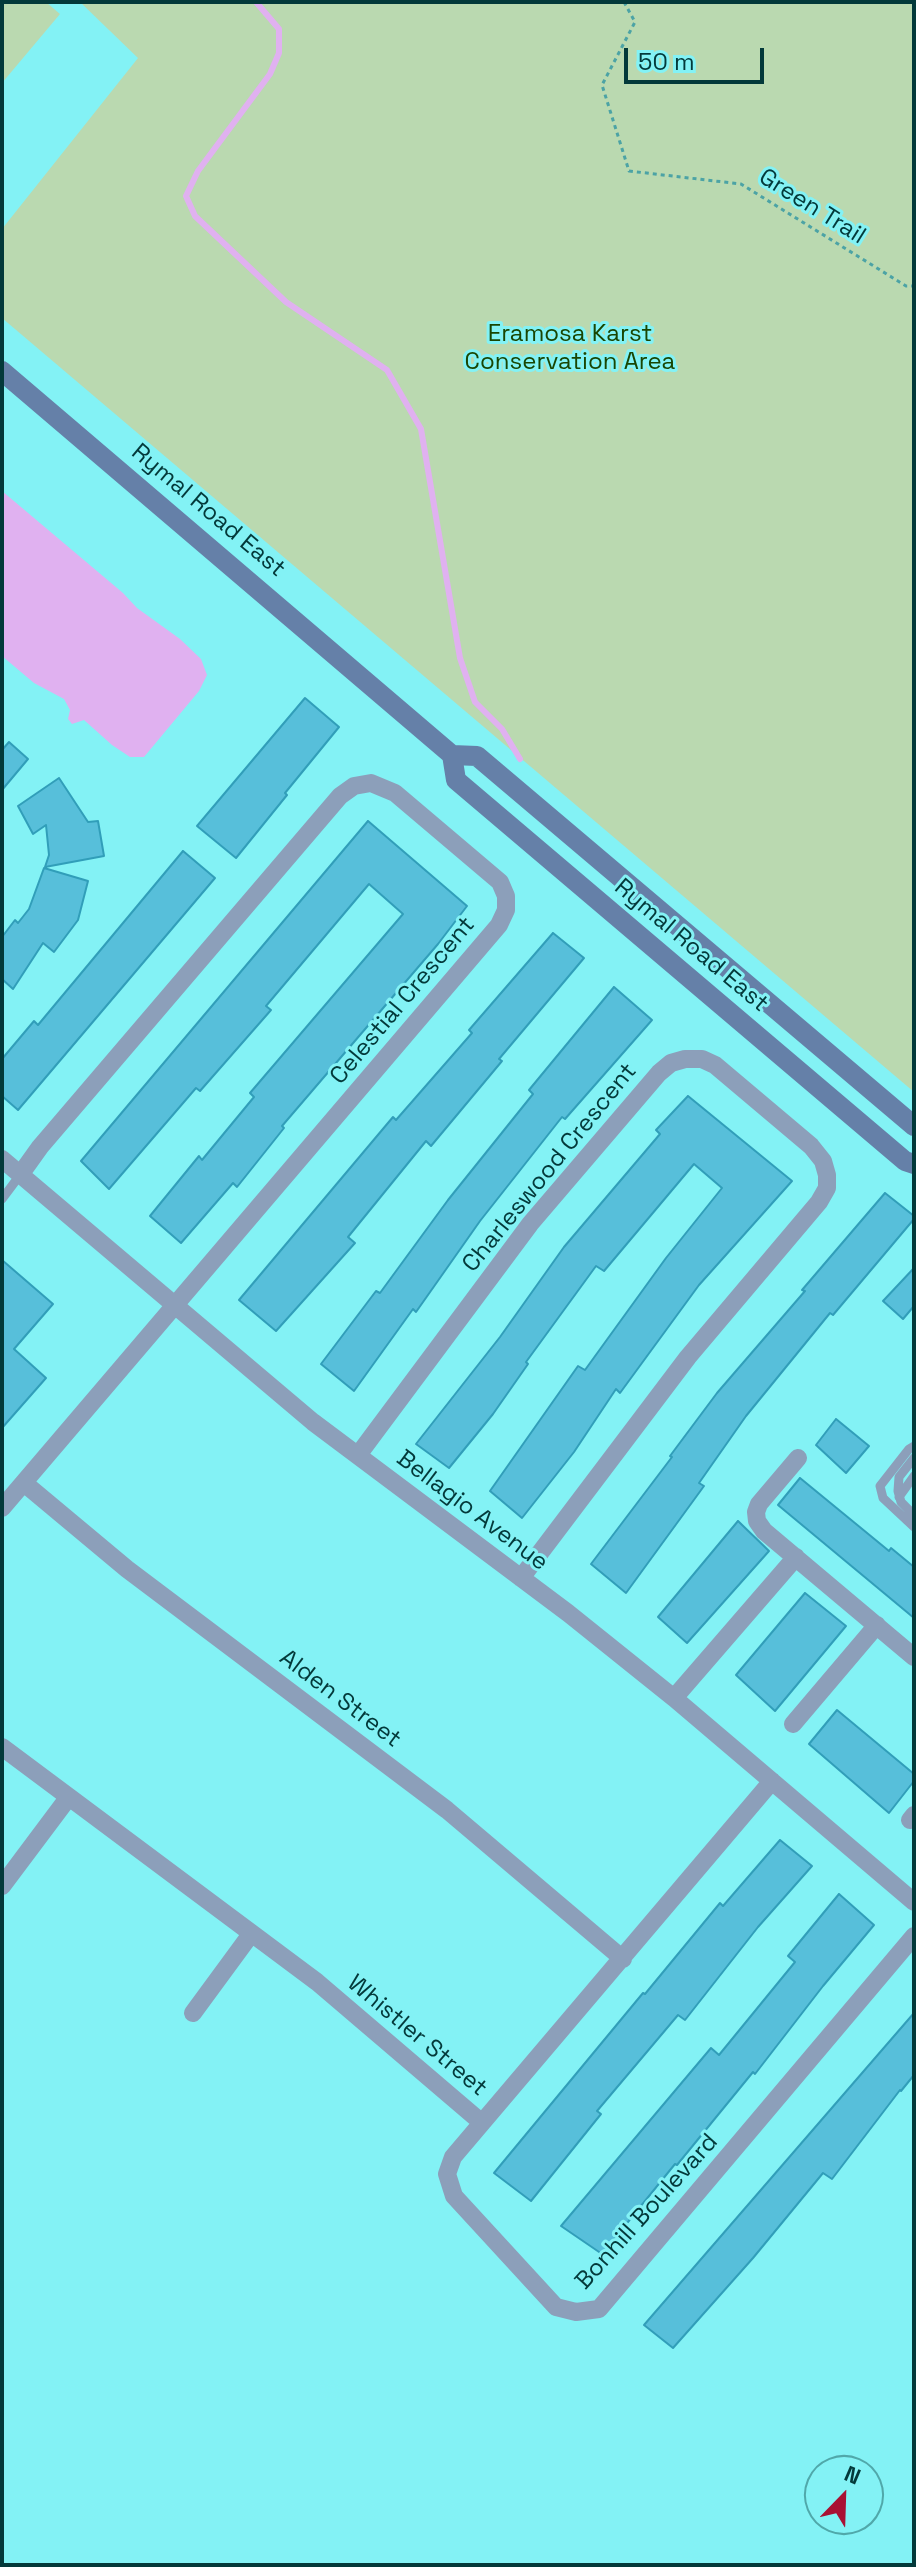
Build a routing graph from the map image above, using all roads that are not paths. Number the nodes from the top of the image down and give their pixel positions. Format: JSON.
{"nodes":[{"id":1,"x":2,"y":371,"type":"edge"},
{"id":2,"x":452,"y":755,"type":"junction"},
{"id":3,"x":914,"y":1126,"type":"edge"},
{"id":4,"x":2,"y":1159,"type":"edge"},
{"id":5,"x":914,"y":1164,"type":"edge"},
{"id":6,"x":20,"y":1175,"type":"junction"},
{"id":7,"x":2,"y":1199,"type":"edge"},
{"id":8,"x":176,"y":1306,"type":"junction"},
{"id":9,"x":914,"y":1446,"type":"edge"},
{"id":10,"x":358,"y":1455,"type":"junction"},
{"id":11,"x":798,"y":1458,"type":"dead end"},
{"id":12,"x":914,"y":1458,"type":"edge"},
{"id":13,"x":914,"y":1476,"type":"edge"},
{"id":14,"x":24,"y":1483,"type":"junction"},
{"id":15,"x":899,"y":1497,"type":"junction"},
{"id":16,"x":2,"y":1508,"type":"edge"},
{"id":17,"x":914,"y":1515,"type":"edge"},
{"id":18,"x":914,"y":1527,"type":"edge"},
{"id":19,"x":796,"y":1557,"type":"junction"},
{"id":20,"x":521,"y":1578,"type":"junction"},
{"id":21,"x":877,"y":1625,"type":"junction"},
{"id":22,"x":914,"y":1657,"type":"edge"},
{"id":23,"x":674,"y":1698,"type":"junction"},
{"id":24,"x":793,"y":1724,"type":"dead end"},
{"id":25,"x":2,"y":1747,"type":"edge"},
{"id":26,"x":772,"y":1781,"type":"junction"},
{"id":27,"x":68,"y":1798,"type":"junction"},
{"id":28,"x":2,"y":1886,"type":"edge"},
{"id":29,"x":914,"y":1902,"type":"edge"},
{"id":30,"x":251,"y":1934,"type":"junction"},
{"id":31,"x":914,"y":1936,"type":"edge"},
{"id":32,"x":623,"y":1959,"type":"junction"},
{"id":33,"x":193,"y":2013,"type":"dead end"},
{"id":34,"x":481,"y":2122,"type":"junction"}],
"edges":[{"from":1,"to":2,"type":"main road","name":"Rymal Road East"},
{"from":2,"to":3,"type":"main road","name":"Rymal Road East"},
{"from":2,"to":5,"type":"main road","name":"Rymal Road East"},
{"from":4,"to":6,"type":"street","name":"Bellagio Avenue"},
{"from":6,"to":7,"type":"lane"},
{"from":6,"to":8,"type":"street","name":"Bellagio Avenue"},
{"from":6,"to":8,"type":"street","name":"Celestial Crescent"},
{"from":8,"to":10,"type":"street","name":"Bellagio Avenue"},
{"from":8,"to":14,"type":"street"},
{"from":9,"to":18,"type":"lane"},
{"from":10,"to":20,"type":"street","name":"Bellagio Avenue"},
{"from":10,"to":20,"type":"street","name":"Charleswood Crescent"},
{"from":11,"to":19,"type":"street"},
{"from":12,"to":15,"type":"lane"},
{"from":13,"to":15,"type":"lane"},
{"from":14,"to":16,"type":"street"},
{"from":14,"to":32,"type":"street","name":"Alden Street"},
{"from":15,"to":17,"type":"lane"},
{"from":19,"to":21,"type":"street"},
{"from":19,"to":23,"type":"street"},
{"from":20,"to":23,"type":"street","name":"Bellagio Avenue"},
{"from":21,"to":22,"type":"street"},
{"from":21,"to":24,"type":"street"},
{"from":23,"to":26,"type":"street","name":"Bellagio Avenue"},
{"from":25,"to":27,"type":"street","name":"Whistler Street"},
{"from":26,"to":29,"type":"street","name":"Bellagio Avenue"},
{"from":26,"to":32,"type":"street","name":"Whistler Street"},
{"from":27,"to":28,"type":"street"},
{"from":27,"to":30,"type":"street","name":"Whistler Street"},
{"from":30,"to":33,"type":"street"},
{"from":30,"to":34,"type":"street","name":"Whistler Street"},
{"from":31,"to":34,"type":"street","name":"Bonhill Boulevard"},
{"from":32,"to":34,"type":"street","name":"Whistler Street"}]}
